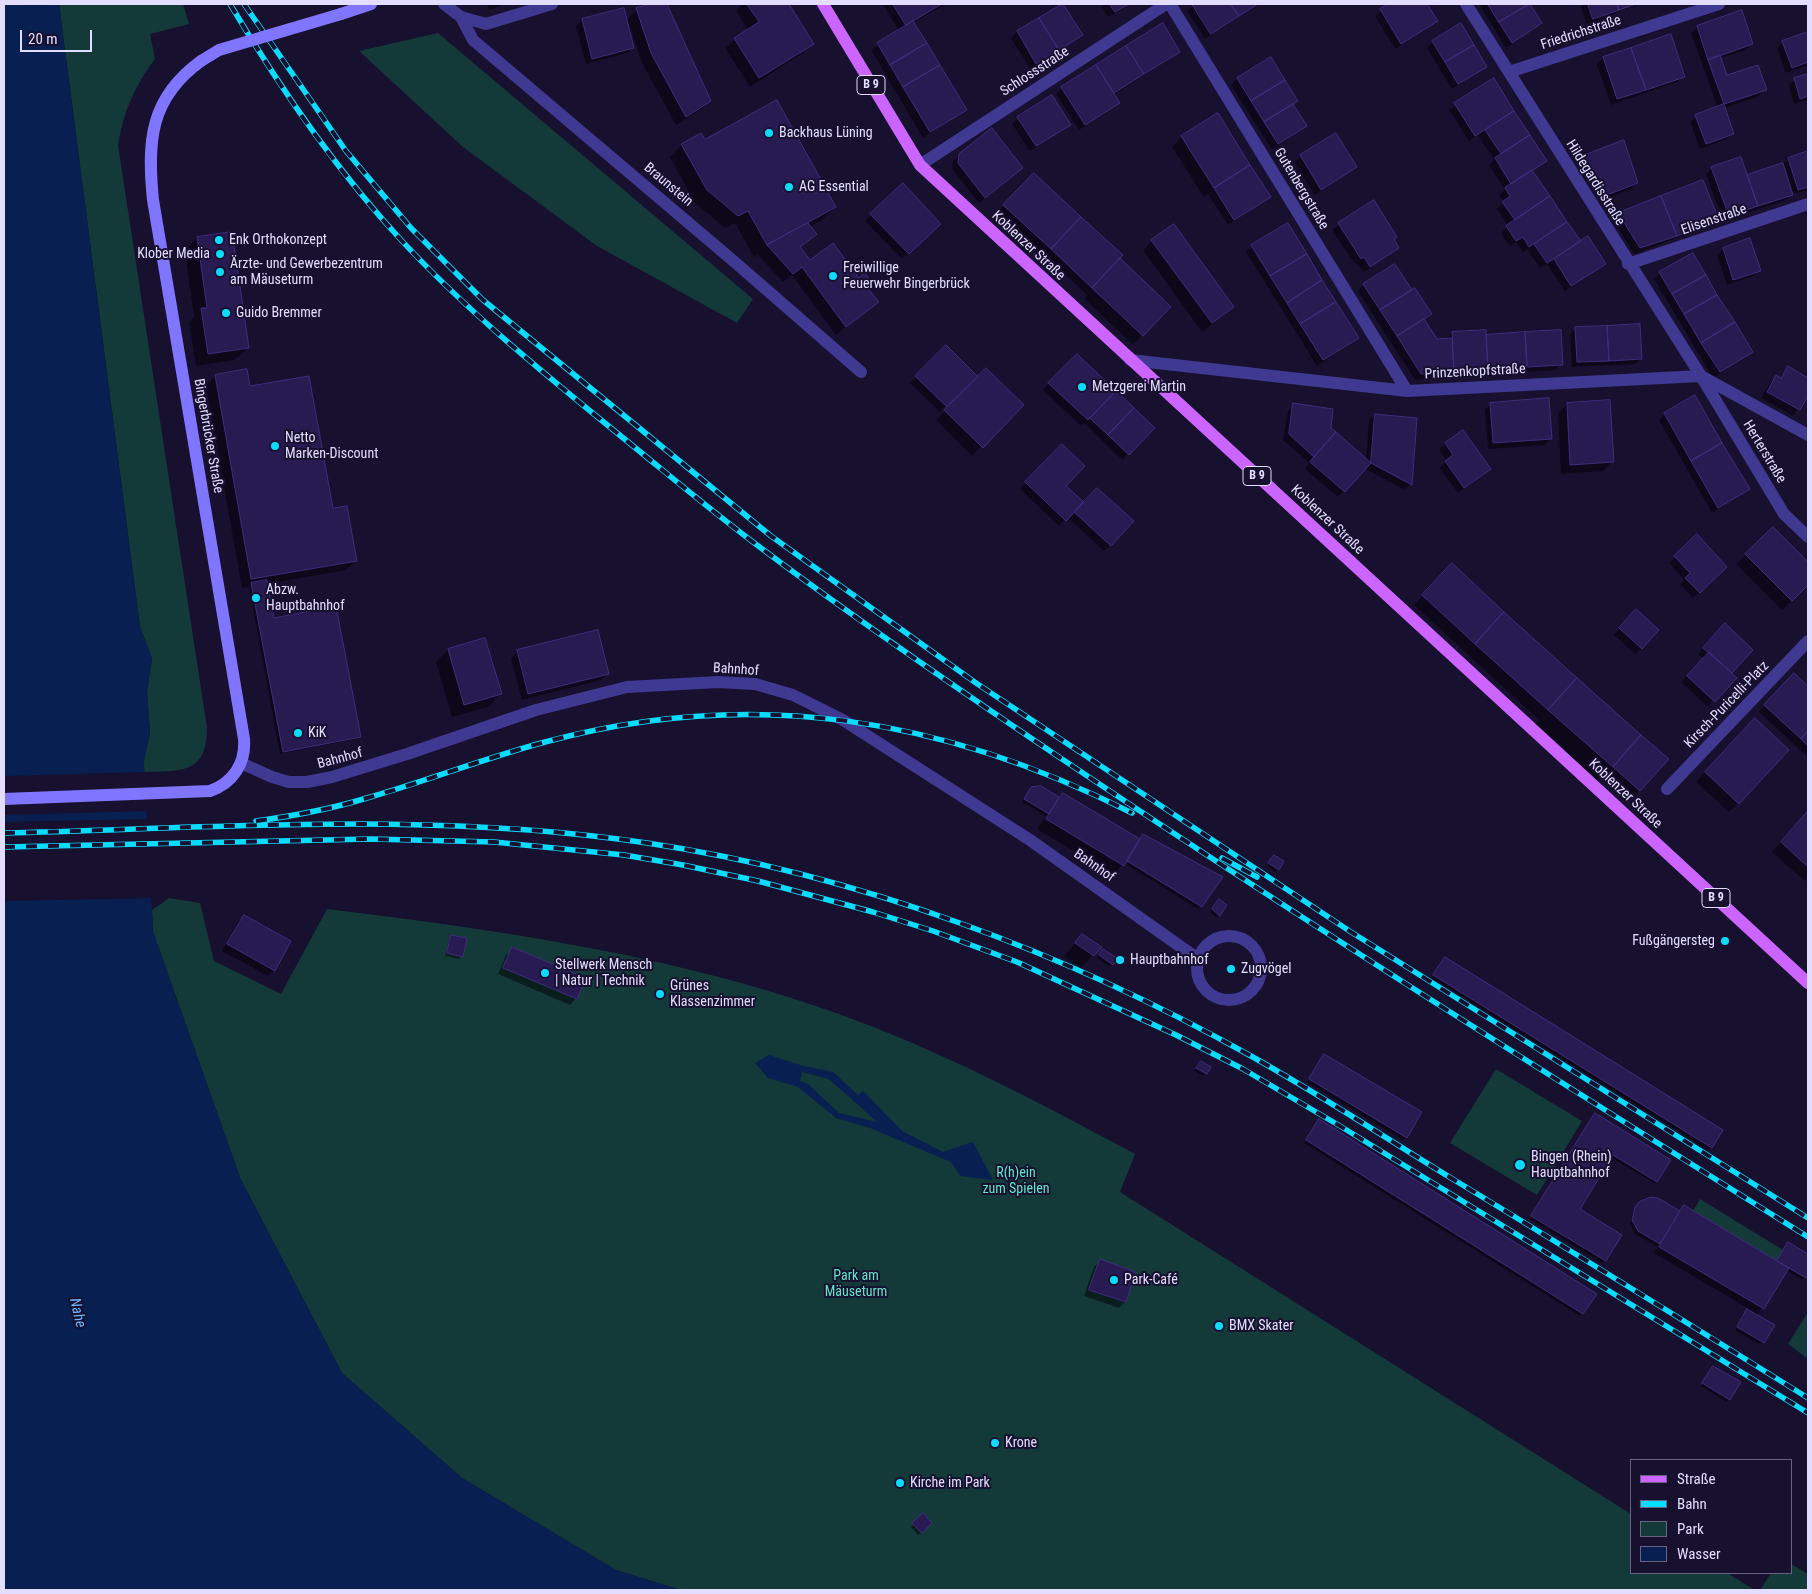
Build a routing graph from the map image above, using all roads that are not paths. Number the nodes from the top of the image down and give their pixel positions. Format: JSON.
{"nodes":[{"id":1,"x":371,"y":4,"type":"edge"},
{"id":2,"x":444,"y":4,"type":"edge"},
{"id":3,"x":552,"y":4,"type":"edge"},
{"id":4,"x":823,"y":4,"type":"edge"},
{"id":5,"x":1166,"y":4,"type":"edge"},
{"id":6,"x":1170,"y":4,"type":"edge"},
{"id":7,"x":1466,"y":4,"type":"edge"},
{"id":8,"x":1719,"y":4,"type":"edge"},
{"id":9,"x":461,"y":17,"type":"junction"},
{"id":10,"x":1509,"y":72,"type":"junction"},
{"id":11,"x":920,"y":164,"type":"junction"},
{"id":12,"x":1808,"y":204,"type":"edge"},
{"id":13,"x":1628,"y":264,"type":"junction"},
{"id":14,"x":1130,"y":360,"type":"junction"},
{"id":15,"x":861,"y":372,"type":"dead end"},
{"id":16,"x":1701,"y":376,"type":"junction"},
{"id":17,"x":1407,"y":391,"type":"junction"},
{"id":18,"x":1808,"y":435,"type":"edge"},
{"id":19,"x":1808,"y":538,"type":"edge"},
{"id":20,"x":1808,"y":640,"type":"edge"},
{"id":21,"x":241,"y":763,"type":"junction"},
{"id":22,"x":1667,"y":789,"type":"dead end"},
{"id":23,"x":4,"y":799,"type":"edge"},
{"id":24,"x":1198,"y":959,"type":"junction"},
{"id":25,"x":1808,"y":983,"type":"edge"}],
"edges":[{"from":1,"to":21,"type":"main road","name":"Bingerbrücker Straße","bridge":true},
{"from":2,"to":9,"type":"street"},
{"from":3,"to":9,"type":"street"},
{"from":4,"to":11,"type":"main road","name":"Koblenzer Straße","number":"B 9"},
{"from":5,"to":11,"type":"street","name":"Schlossstraße"},
{"from":6,"to":17,"type":"street","name":"Gutenbergstraße"},
{"from":7,"to":10,"type":"street","name":"Hildegardisstraße"},
{"from":8,"to":10,"type":"street","name":"Friedrichstraße"},
{"from":9,"to":15,"type":"street","name":"Braunstein"},
{"from":10,"to":13,"type":"street","name":"Hildegardisstraße"},
{"from":11,"to":14,"type":"main road","name":"Koblenzer Straße","number":"B 9"},
{"from":12,"to":13,"type":"street","name":"Elisenstraße"},
{"from":13,"to":16,"type":"street","name":"Hildegardisstraße"},
{"from":14,"to":17,"type":"street","name":"Prinzenkopfstraße"},
{"from":14,"to":25,"type":"main road","name":"Koblenzer Straße","number":"B 9"},
{"from":16,"to":17,"type":"street","name":"Prinzenkopfstraße"},
{"from":16,"to":18,"type":"street"},
{"from":16,"to":19,"type":"street","name":"Herterstraße"},
{"from":20,"to":22,"type":"street","name":"Kirsch-Puricelli-Platz"},
{"from":21,"to":23,"type":"main road"},
{"from":21,"to":24,"type":"street","name":"Bahnhof"},
{"from":24,"to":24,"type":"street"}]}
